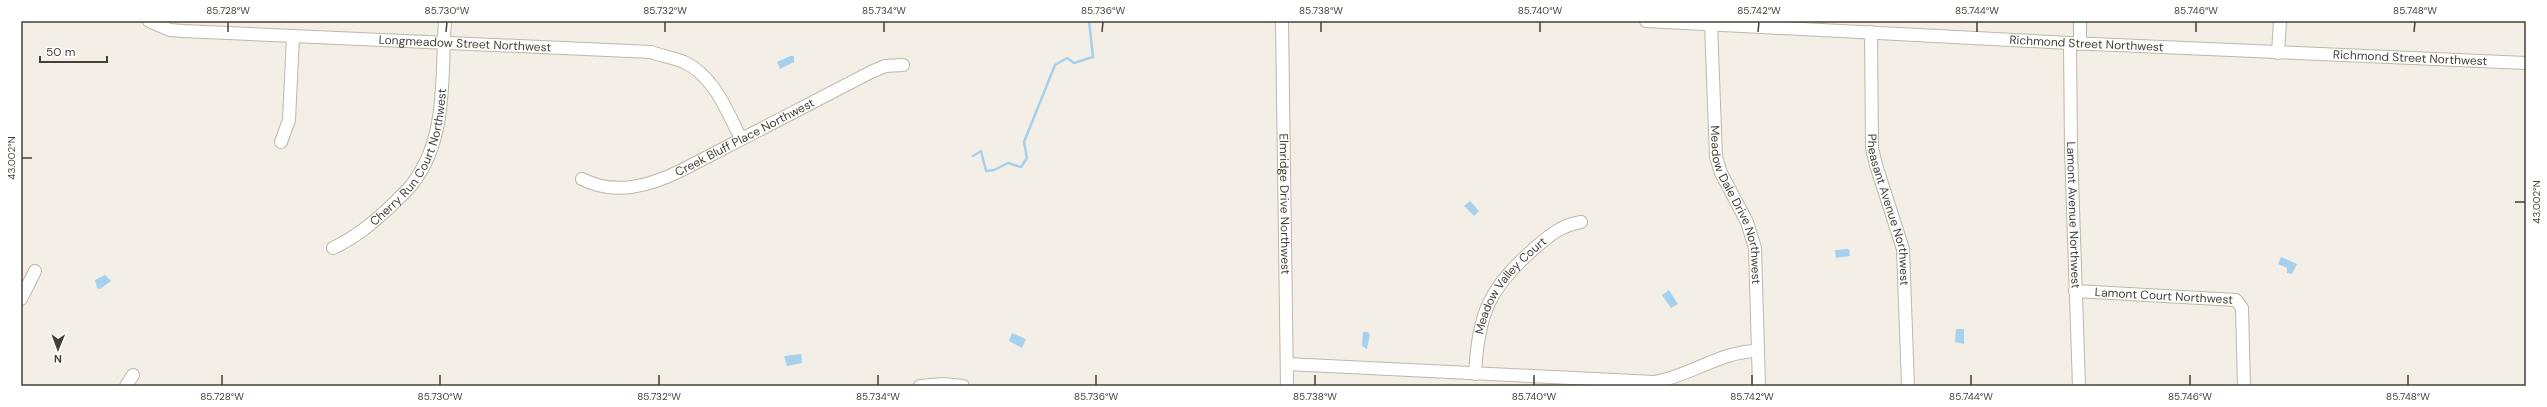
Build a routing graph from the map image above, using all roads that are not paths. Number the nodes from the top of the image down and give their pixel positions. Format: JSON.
{"nodes":[{"id":1,"x":149,"y":21,"type":"edge"},
{"id":2,"x":445,"y":21,"type":"edge"},
{"id":3,"x":1282,"y":21,"type":"edge"},
{"id":4,"x":1646,"y":21,"type":"edge"},
{"id":5,"x":2080,"y":21,"type":"edge"},
{"id":6,"x":2280,"y":21,"type":"edge"},
{"id":7,"x":1711,"y":24,"type":"junction"},
{"id":8,"x":215,"y":26,"type":"edge"},
{"id":9,"x":1909,"y":27,"type":"edge"},
{"id":10,"x":1871,"y":32,"type":"junction"},
{"id":11,"x":293,"y":37,"type":"junction"},
{"id":12,"x":444,"y":42,"type":"junction"},
{"id":13,"x":2075,"y":44,"type":"junction"},
{"id":14,"x":2278,"y":53,"type":"junction"},
{"id":15,"x":2526,"y":63,"type":"edge"},
{"id":16,"x":904,"y":65,"type":"dead end"},
{"id":17,"x":741,"y":139,"type":"junction"},
{"id":18,"x":281,"y":142,"type":"dead end"},
{"id":19,"x":582,"y":179,"type":"dead end"},
{"id":20,"x":1581,"y":222,"type":"dead end"},
{"id":21,"x":333,"y":248,"type":"dead end"},
{"id":22,"x":35,"y":271,"type":"dead end"},
{"id":23,"x":2075,"y":290,"type":"junction"},
{"id":24,"x":21,"y":299,"type":"edge"},
{"id":25,"x":1758,"y":351,"type":"junction"},
{"id":26,"x":1287,"y":364,"type":"junction"},
{"id":27,"x":1475,"y":374,"type":"junction"},
{"id":28,"x":133,"y":375,"type":"dead end"},
{"id":29,"x":126,"y":386,"type":"edge"},
{"id":30,"x":920,"y":386,"type":"edge"},
{"id":31,"x":963,"y":386,"type":"edge"},
{"id":32,"x":1287,"y":386,"type":"edge"},
{"id":33,"x":1759,"y":386,"type":"edge"},
{"id":34,"x":1908,"y":386,"type":"edge"},
{"id":35,"x":2079,"y":386,"type":"edge"},
{"id":36,"x":2244,"y":386,"type":"edge"}],
"edges":[{"from":1,"to":8,"type":"street","name":"Longmeadow Street Northwest"},
{"from":2,"to":12,"type":"street","name":"Cherry Run Court Northwest"},
{"from":3,"to":26,"type":"street","name":"Elmridge Drive Northwest"},
{"from":4,"to":7,"type":"street","name":"Richmond Street Northwest"},
{"from":5,"to":13,"type":"street","name":"Lamont Avenue Northwest"},
{"from":6,"to":14,"type":"street"},
{"from":7,"to":10,"type":"street","name":"Richmond Street Northwest"},
{"from":7,"to":25,"type":"street","name":"Meadow Dale Drive Northwest"},
{"from":8,"to":11,"type":"street","name":"Longmeadow Street Northwest"},
{"from":9,"to":10,"type":"street","name":"Richmond Street Northwest"},
{"from":9,"to":13,"type":"street","name":"Richmond Street Northwest"},
{"from":10,"to":34,"type":"street","name":"Pheasant Avenue Northwest"},
{"from":11,"to":12,"type":"street","name":"Longmeadow Street Northwest"},
{"from":11,"to":18,"type":"street"},
{"from":12,"to":17,"type":"street","name":"Longmeadow Street Northwest"},
{"from":12,"to":21,"type":"street","name":"Cherry Run Court Northwest"},
{"from":13,"to":14,"type":"street","name":"Richmond Street Northwest"},
{"from":13,"to":23,"type":"street","name":"Lamont Avenue Northwest"},
{"from":14,"to":15,"type":"street","name":"Richmond Street Northwest"},
{"from":16,"to":17,"type":"street","name":"Creek Bluff Place Northwest"},
{"from":17,"to":19,"type":"street","name":"Creek Bluff Place Northwest"},
{"from":20,"to":27,"type":"street","name":"Meadow Valley Court"},
{"from":22,"to":24,"type":"street"},
{"from":23,"to":35,"type":"street","name":"Lamont Avenue Northwest"},
{"from":23,"to":36,"type":"street","name":"Lamont Court Northwest"},
{"from":25,"to":27,"type":"street"},
{"from":25,"to":33,"type":"street","name":"Meadow Dale Drive Northwest"},
{"from":26,"to":27,"type":"street"},
{"from":26,"to":32,"type":"street","name":"Elmridge Drive Northwest"},
{"from":28,"to":29,"type":"street"},
{"from":30,"to":31,"type":"street"}]}
